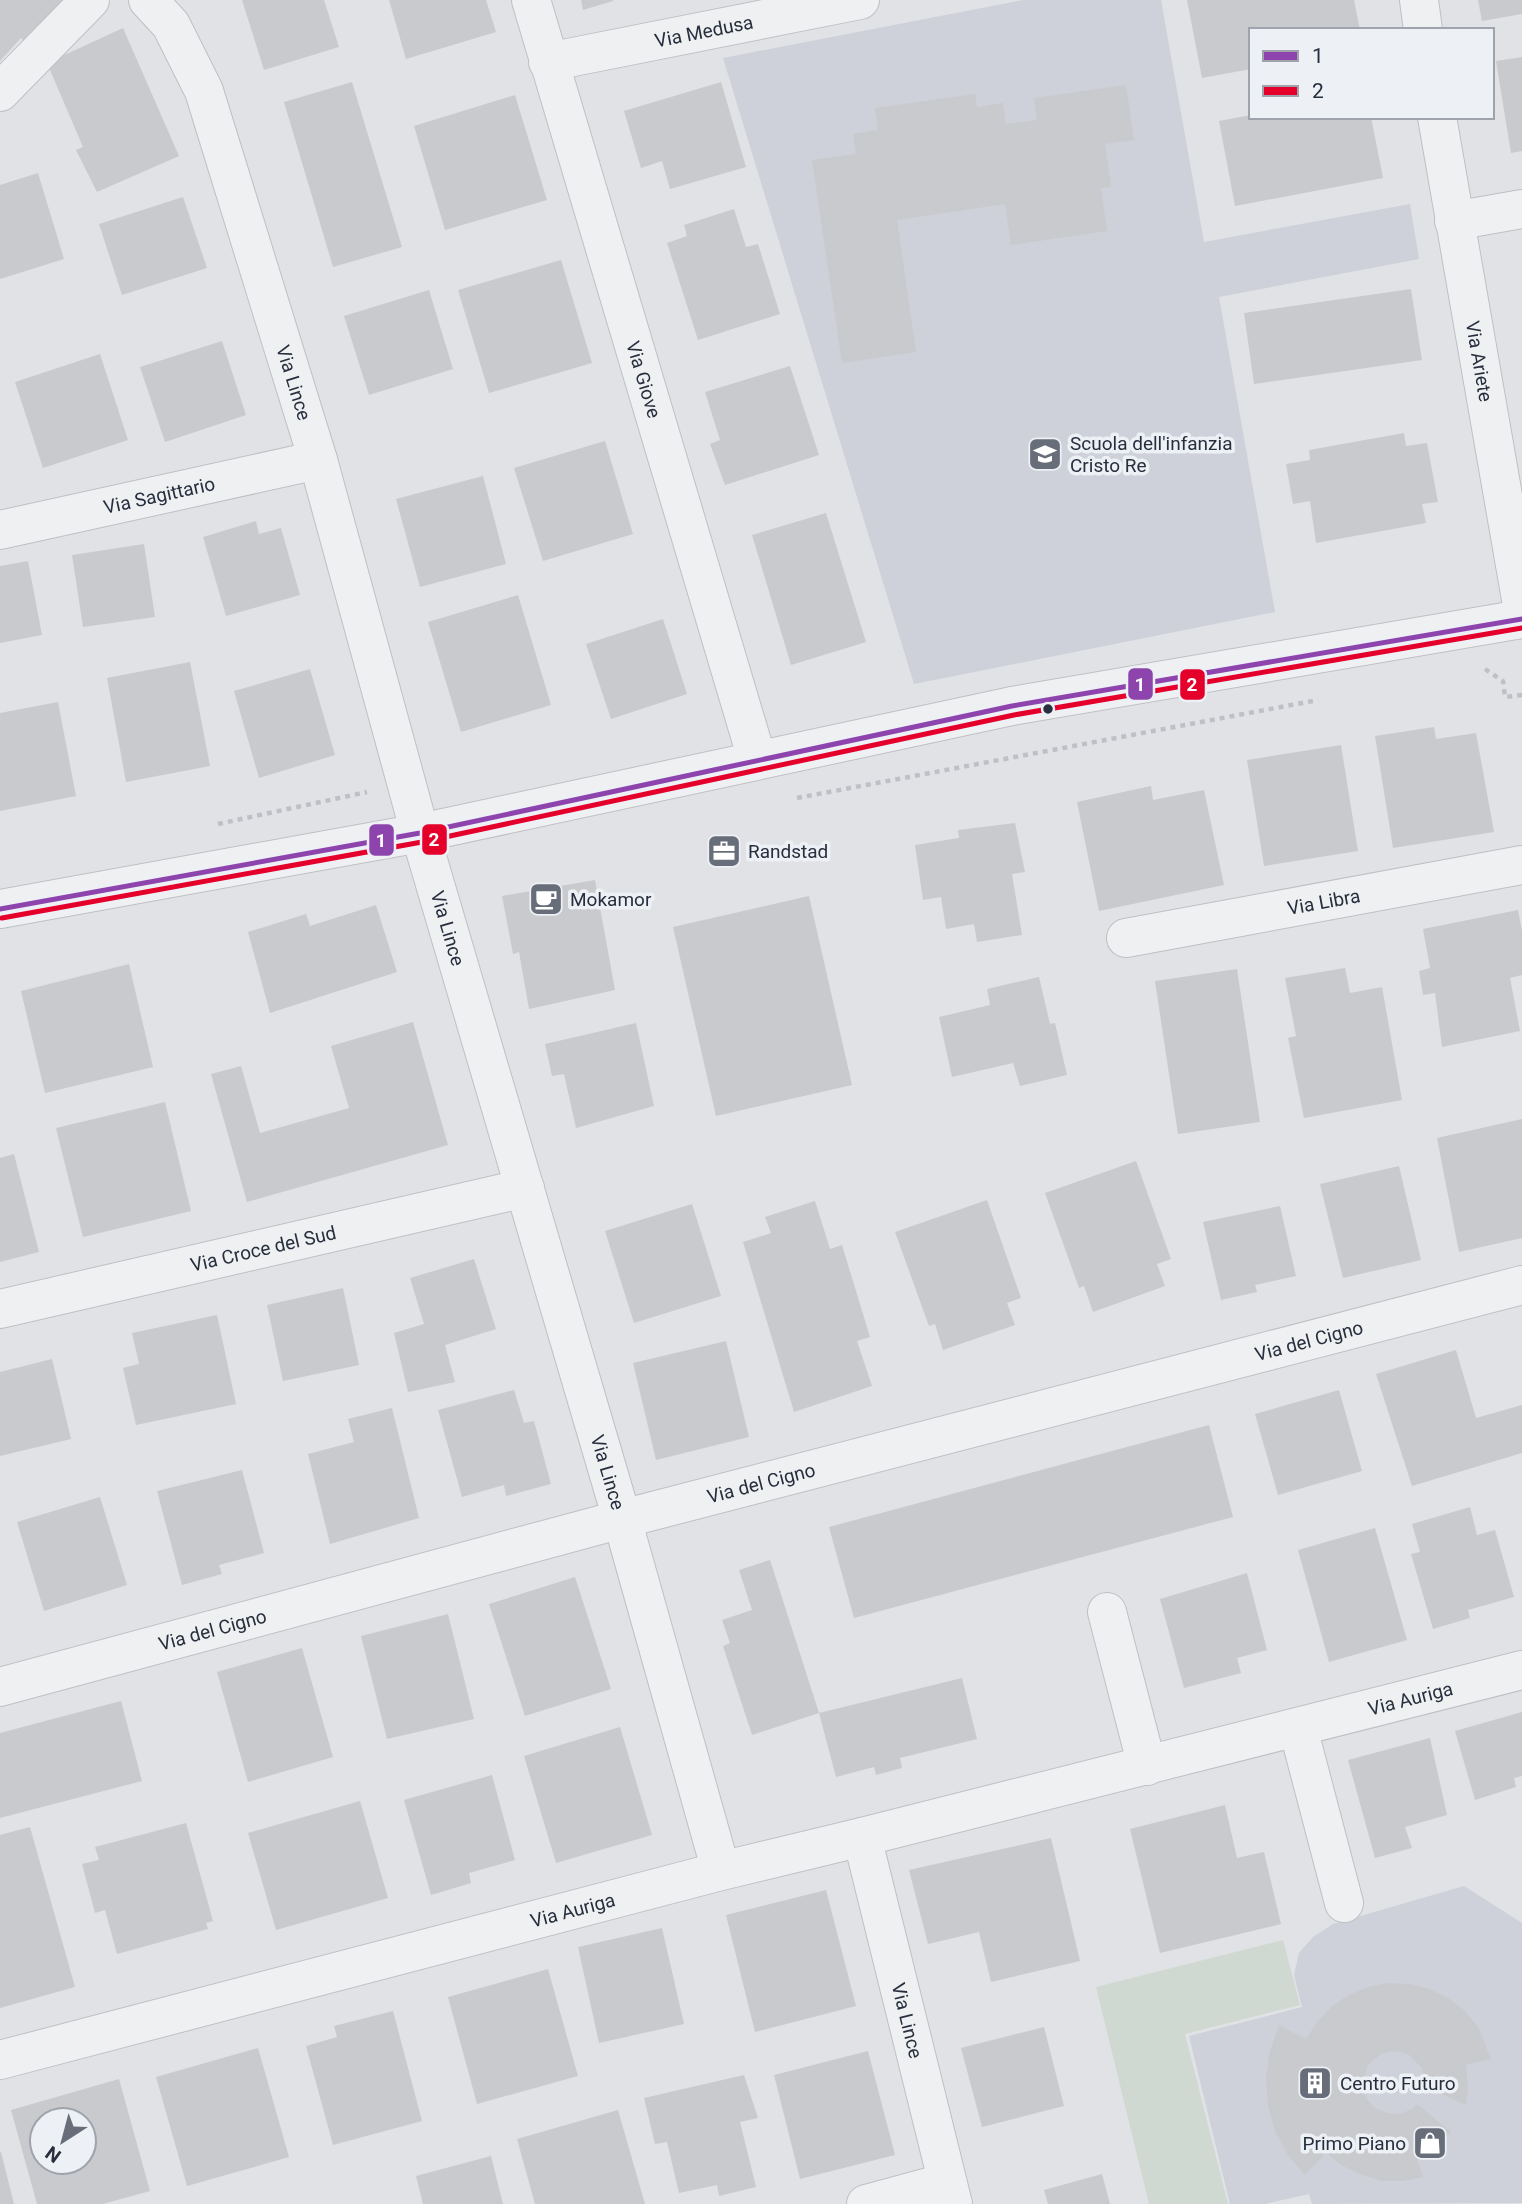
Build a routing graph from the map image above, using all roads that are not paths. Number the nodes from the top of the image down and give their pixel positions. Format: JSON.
{"nodes":[{"id":1,"x":90,"y":0,"type":"edge"},
{"id":2,"x":148,"y":0,"type":"edge"},
{"id":3,"x":531,"y":0,"type":"edge"},
{"id":4,"x":860,"y":0,"type":"edge"},
{"id":5,"x":1419,"y":0,"type":"edge"},
{"id":6,"x":1423,"y":28,"type":"edge"},
{"id":7,"x":548,"y":62,"type":"junction"},
{"id":8,"x":0,"y":92,"type":"edge"},
{"id":9,"x":1437,"y":119,"type":"edge"},
{"id":10,"x":1522,"y":209,"type":"edge"},
{"id":11,"x":1454,"y":221,"type":"junction"},
{"id":12,"x":318,"y":460,"type":"junction"},
{"id":13,"x":0,"y":530,"type":"edge"},
{"id":14,"x":1522,"y":605,"type":"edge"},
{"id":15,"x":1522,"y":619,"type":"edge"},
{"id":16,"x":757,"y":759,"type":"junction"},
{"id":17,"x":420,"y":832,"type":"junction"},
{"id":18,"x":1522,"y":865,"type":"edge"},
{"id":19,"x":0,"y":909,"type":"edge"},
{"id":20,"x":1126,"y":938,"type":"dead end"},
{"id":21,"x":525,"y":1188,"type":"junction"},
{"id":22,"x":1522,"y":1285,"type":"edge"},
{"id":23,"x":0,"y":1308,"type":"edge"},
{"id":24,"x":622,"y":1519,"type":"junction"},
{"id":25,"x":1107,"y":1612,"type":"dead end"},
{"id":26,"x":1522,"y":1670,"type":"edge"},
{"id":27,"x":0,"y":1687,"type":"edge"},
{"id":28,"x":1298,"y":1728,"type":"junction"},
{"id":29,"x":1147,"y":1766,"type":"junction"},
{"id":30,"x":862,"y":1838,"type":"junction"},
{"id":31,"x":721,"y":1871,"type":"junction"},
{"id":32,"x":1344,"y":1903,"type":"dead end"},
{"id":33,"x":0,"y":2060,"type":"edge"},
{"id":34,"x":950,"y":2193,"type":"edge"},
{"id":35,"x":866,"y":2204,"type":"edge"}],
"edges":[{"from":1,"to":8,"type":"street"},
{"from":2,"to":12,"type":"street","name":"Via Lince"},
{"from":3,"to":7,"type":"street","name":"Via Giove"},
{"from":4,"to":7,"type":"street","name":"Via Medusa"},
{"from":5,"to":6,"type":"street"},
{"from":7,"to":16,"type":"street","name":"Via Giove"},
{"from":9,"to":11,"type":"street","name":"Via Ariete"},
{"from":10,"to":11,"type":"street"},
{"from":11,"to":14,"type":"street","name":"Via Ariete"},
{"from":12,"to":13,"type":"street","name":"Via Sagittario"},
{"from":12,"to":17,"type":"street","name":"Via Lince"},
{"from":15,"to":16,"type":"street"},
{"from":16,"to":17,"type":"street"},
{"from":17,"to":19,"type":"street"},
{"from":17,"to":21,"type":"street","name":"Via Lince"},
{"from":18,"to":20,"type":"street","name":"Via Libra"},
{"from":21,"to":23,"type":"street","name":"Via Croce del Sud"},
{"from":21,"to":24,"type":"street","name":"Via Lince"},
{"from":22,"to":24,"type":"street","name":"Via del Cigno"},
{"from":24,"to":27,"type":"street","name":"Via del Cigno"},
{"from":24,"to":31,"type":"street","name":"Via Lince"},
{"from":25,"to":29,"type":"street"},
{"from":26,"to":28,"type":"street","name":"Via Auriga"},
{"from":28,"to":29,"type":"street","name":"Via Auriga"},
{"from":28,"to":32,"type":"street"},
{"from":29,"to":30,"type":"street","name":"Via Auriga"},
{"from":30,"to":31,"type":"street","name":"Via Auriga"},
{"from":30,"to":34,"type":"street","name":"Via Lince"},
{"from":31,"to":33,"type":"street","name":"Via Auriga"},
{"from":34,"to":35,"type":"street"}]}
